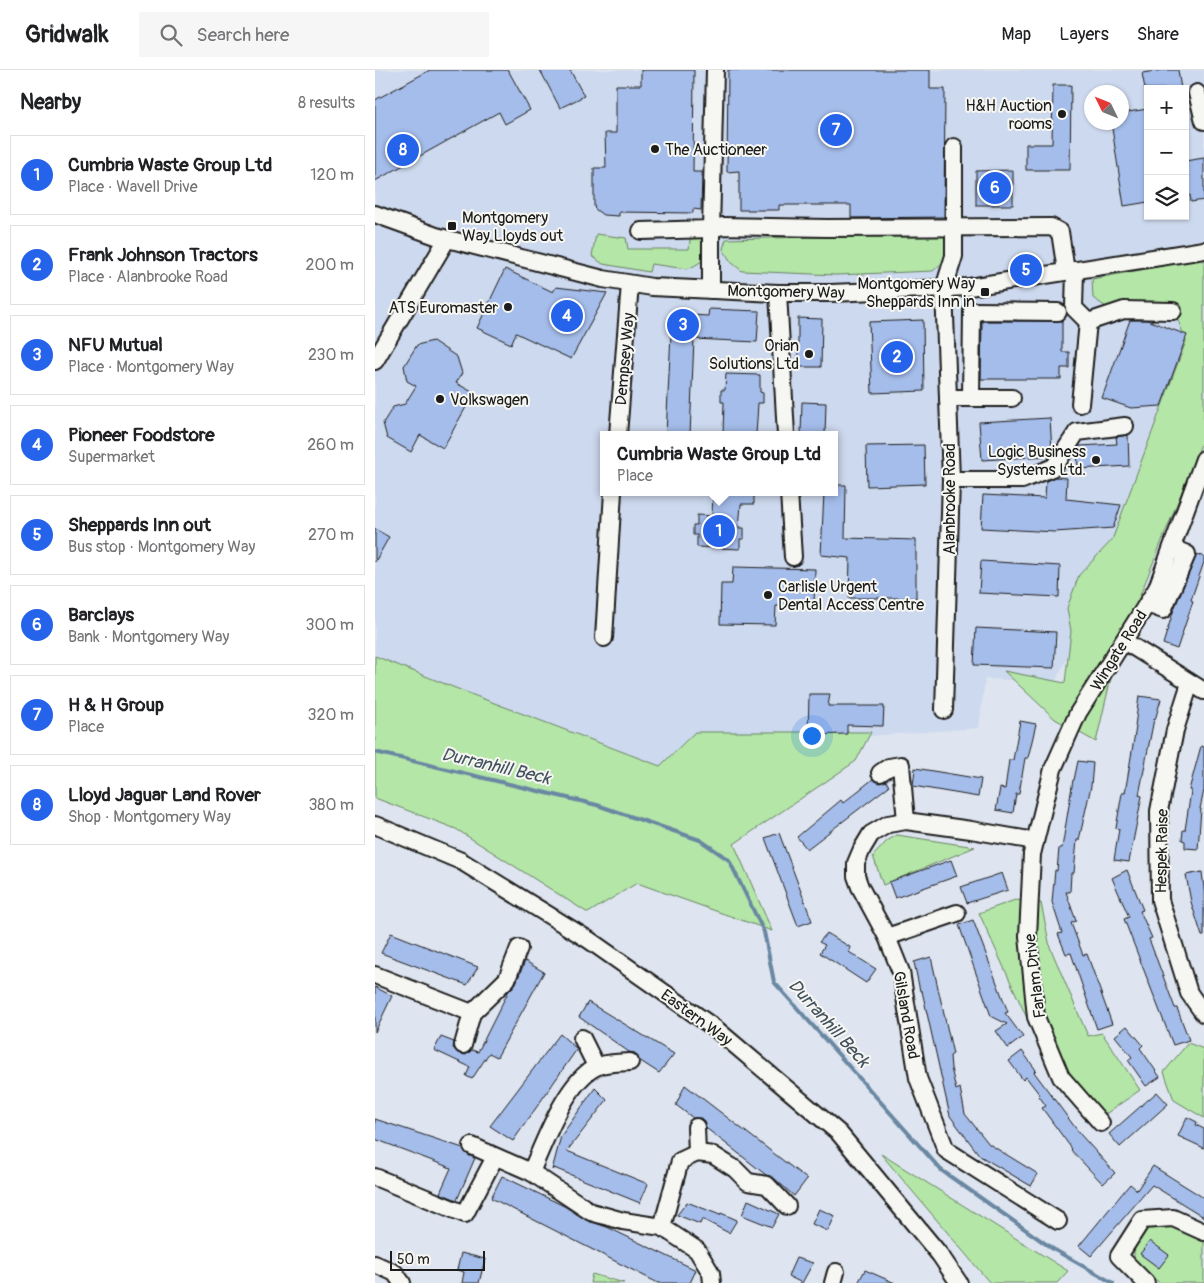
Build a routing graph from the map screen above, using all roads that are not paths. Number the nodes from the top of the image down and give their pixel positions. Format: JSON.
{"nodes":[{"id":1,"x":715,"y":70,"type":"edge"},
{"id":2,"x":1197,"y":93,"type":"dead end"},
{"id":3,"x":1204,"y":121,"type":"edge"},
{"id":4,"x":954,"y":147,"type":"dead end"},
{"id":5,"x":375,"y":214,"type":"edge"},
{"id":6,"x":954,"y":227,"type":"junction"},
{"id":7,"x":711,"y":228,"type":"junction"},
{"id":8,"x":641,"y":231,"type":"dead end"},
{"id":9,"x":447,"y":239,"type":"junction"},
{"id":10,"x":1204,"y":250,"type":"edge"},
{"id":11,"x":1070,"y":271,"type":"junction"},
{"id":12,"x":630,"y":284,"type":"junction"},
{"id":13,"x":943,"y":288,"type":"junction"},
{"id":14,"x":711,"y":290,"type":"junction"},
{"id":15,"x":778,"y":293,"type":"junction"},
{"id":16,"x":1173,"y":311,"type":"dead end"},
{"id":17,"x":1058,"y":312,"type":"dead end"},
{"id":18,"x":1088,"y":322,"type":"junction"},
{"id":19,"x":375,"y":361,"type":"edge"},
{"id":20,"x":948,"y":398,"type":"junction"},
{"id":21,"x":971,"y":398,"type":"junction"},
{"id":22,"x":1012,"y":398,"type":"dead end"},
{"id":23,"x":1080,"y":404,"type":"dead end"},
{"id":24,"x":1125,"y":426,"type":"dead end"},
{"id":25,"x":618,"y":431,"type":"edge"},
{"id":26,"x":786,"y":431,"type":"edge"},
{"id":27,"x":1204,"y":459,"type":"edge"},
{"id":28,"x":951,"y":480,"type":"junction"},
{"id":29,"x":613,"y":496,"type":"edge"},
{"id":30,"x":789,"y":496,"type":"edge"},
{"id":31,"x":793,"y":557,"type":"dead end"},
{"id":32,"x":604,"y":638,"type":"dead end"},
{"id":33,"x":1124,"y":641,"type":"junction"},
{"id":34,"x":1197,"y":687,"type":"edge"},
{"id":35,"x":944,"y":710,"type":"dead end"},
{"id":36,"x":881,"y":773,"type":"dead end"},
{"id":37,"x":906,"y":821,"type":"junction"},
{"id":38,"x":375,"y":825,"type":"edge"},
{"id":39,"x":1035,"y":841,"type":"junction"},
{"id":40,"x":957,"y":912,"type":"dead end"},
{"id":41,"x":887,"y":937,"type":"junction"},
{"id":42,"x":519,"y":948,"type":"dead end"},
{"id":43,"x":375,"y":975,"type":"edge"},
{"id":44,"x":472,"y":1013,"type":"junction"},
{"id":45,"x":1204,"y":1014,"type":"edge"},
{"id":46,"x":582,"y":1038,"type":"dead end"},
{"id":47,"x":463,"y":1045,"type":"dead end"},
{"id":48,"x":631,"y":1062,"type":"dead end"},
{"id":49,"x":596,"y":1066,"type":"junction"},
{"id":50,"x":1101,"y":1123,"type":"dead end"},
{"id":51,"x":696,"y":1127,"type":"dead end"},
{"id":52,"x":472,"y":1146,"type":"dead end"},
{"id":53,"x":697,"y":1153,"type":"junction"},
{"id":54,"x":495,"y":1157,"type":"junction"},
{"id":55,"x":531,"y":1172,"type":"junction"},
{"id":56,"x":375,"y":1177,"type":"edge"},
{"id":57,"x":787,"y":1206,"type":"dead end"},
{"id":58,"x":1058,"y":1221,"type":"dead end"},
{"id":59,"x":662,"y":1227,"type":"junction"},
{"id":60,"x":1204,"y":1232,"type":"edge"},
{"id":61,"x":375,"y":1264,"type":"edge"},
{"id":62,"x":402,"y":1283,"type":"edge"},
{"id":63,"x":712,"y":1283,"type":"edge"},
{"id":64,"x":959,"y":1283,"type":"edge"},
{"id":65,"x":1146,"y":1283,"type":"edge"}],
"edges":[{"from":1,"to":7,"type":"street"},
{"from":2,"to":3,"type":"street"},
{"from":4,"to":6,"type":"street"},
{"from":5,"to":9,"type":"street","name":"Montgomery Way"},
{"from":6,"to":7,"type":"street"},
{"from":6,"to":11,"type":"street"},
{"from":6,"to":13,"type":"street"},
{"from":7,"to":8,"type":"street"},
{"from":7,"to":14,"type":"street"},
{"from":9,"to":12,"type":"street","name":"Montgomery Way"},
{"from":9,"to":19,"type":"street"},
{"from":10,"to":11,"type":"street","name":"Montgomery Way"},
{"from":11,"to":13,"type":"street","name":"Montgomery Way"},
{"from":11,"to":18,"type":"street"},
{"from":12,"to":14,"type":"street","name":"Montgomery Way"},
{"from":12,"to":25,"type":"street","name":"Dempsey Way"},
{"from":13,"to":15,"type":"street","name":"Montgomery Way"},
{"from":13,"to":20,"type":"street","name":"Alanbrooke Road"},
{"from":14,"to":15,"type":"street","name":"Montgomery Way"},
{"from":15,"to":26,"type":"street"},
{"from":16,"to":18,"type":"street"},
{"from":17,"to":21,"type":"street"},
{"from":18,"to":23,"type":"street"},
{"from":20,"to":21,"type":"street"},
{"from":20,"to":28,"type":"street","name":"Alanbrooke Road"},
{"from":21,"to":22,"type":"street"},
{"from":24,"to":28,"type":"street"},
{"from":27,"to":33,"type":"street","name":"Wingate Road"},
{"from":28,"to":35,"type":"street","name":"Alanbrooke Road"},
{"from":29,"to":32,"type":"street"},
{"from":30,"to":31,"type":"street"},
{"from":33,"to":34,"type":"street"},
{"from":33,"to":39,"type":"street","name":"Wingate Road"},
{"from":34,"to":45,"type":"street","name":"Hespek Raise"},
{"from":36,"to":37,"type":"street"},
{"from":37,"to":39,"type":"street","name":"Gilsland Road"},
{"from":37,"to":41,"type":"street","name":"Gilsland Road"},
{"from":38,"to":64,"type":"street","name":"Eastern Way"},
{"from":39,"to":50,"type":"street","name":"Farlam Drive"},
{"from":40,"to":41,"type":"street"},
{"from":41,"to":58,"type":"street","name":"Gilsland Road"},
{"from":42,"to":44,"type":"street"},
{"from":43,"to":44,"type":"street"},
{"from":44,"to":47,"type":"street"},
{"from":46,"to":49,"type":"street"},
{"from":48,"to":49,"type":"street"},
{"from":49,"to":55,"type":"street"},
{"from":51,"to":53,"type":"street"},
{"from":52,"to":54,"type":"street"},
{"from":53,"to":57,"type":"street"},
{"from":53,"to":59,"type":"street"},
{"from":54,"to":55,"type":"street"},
{"from":54,"to":56,"type":"street"},
{"from":55,"to":59,"type":"street"},
{"from":59,"to":63,"type":"street"},
{"from":60,"to":65,"type":"street"},
{"from":61,"to":62,"type":"street"}]}
